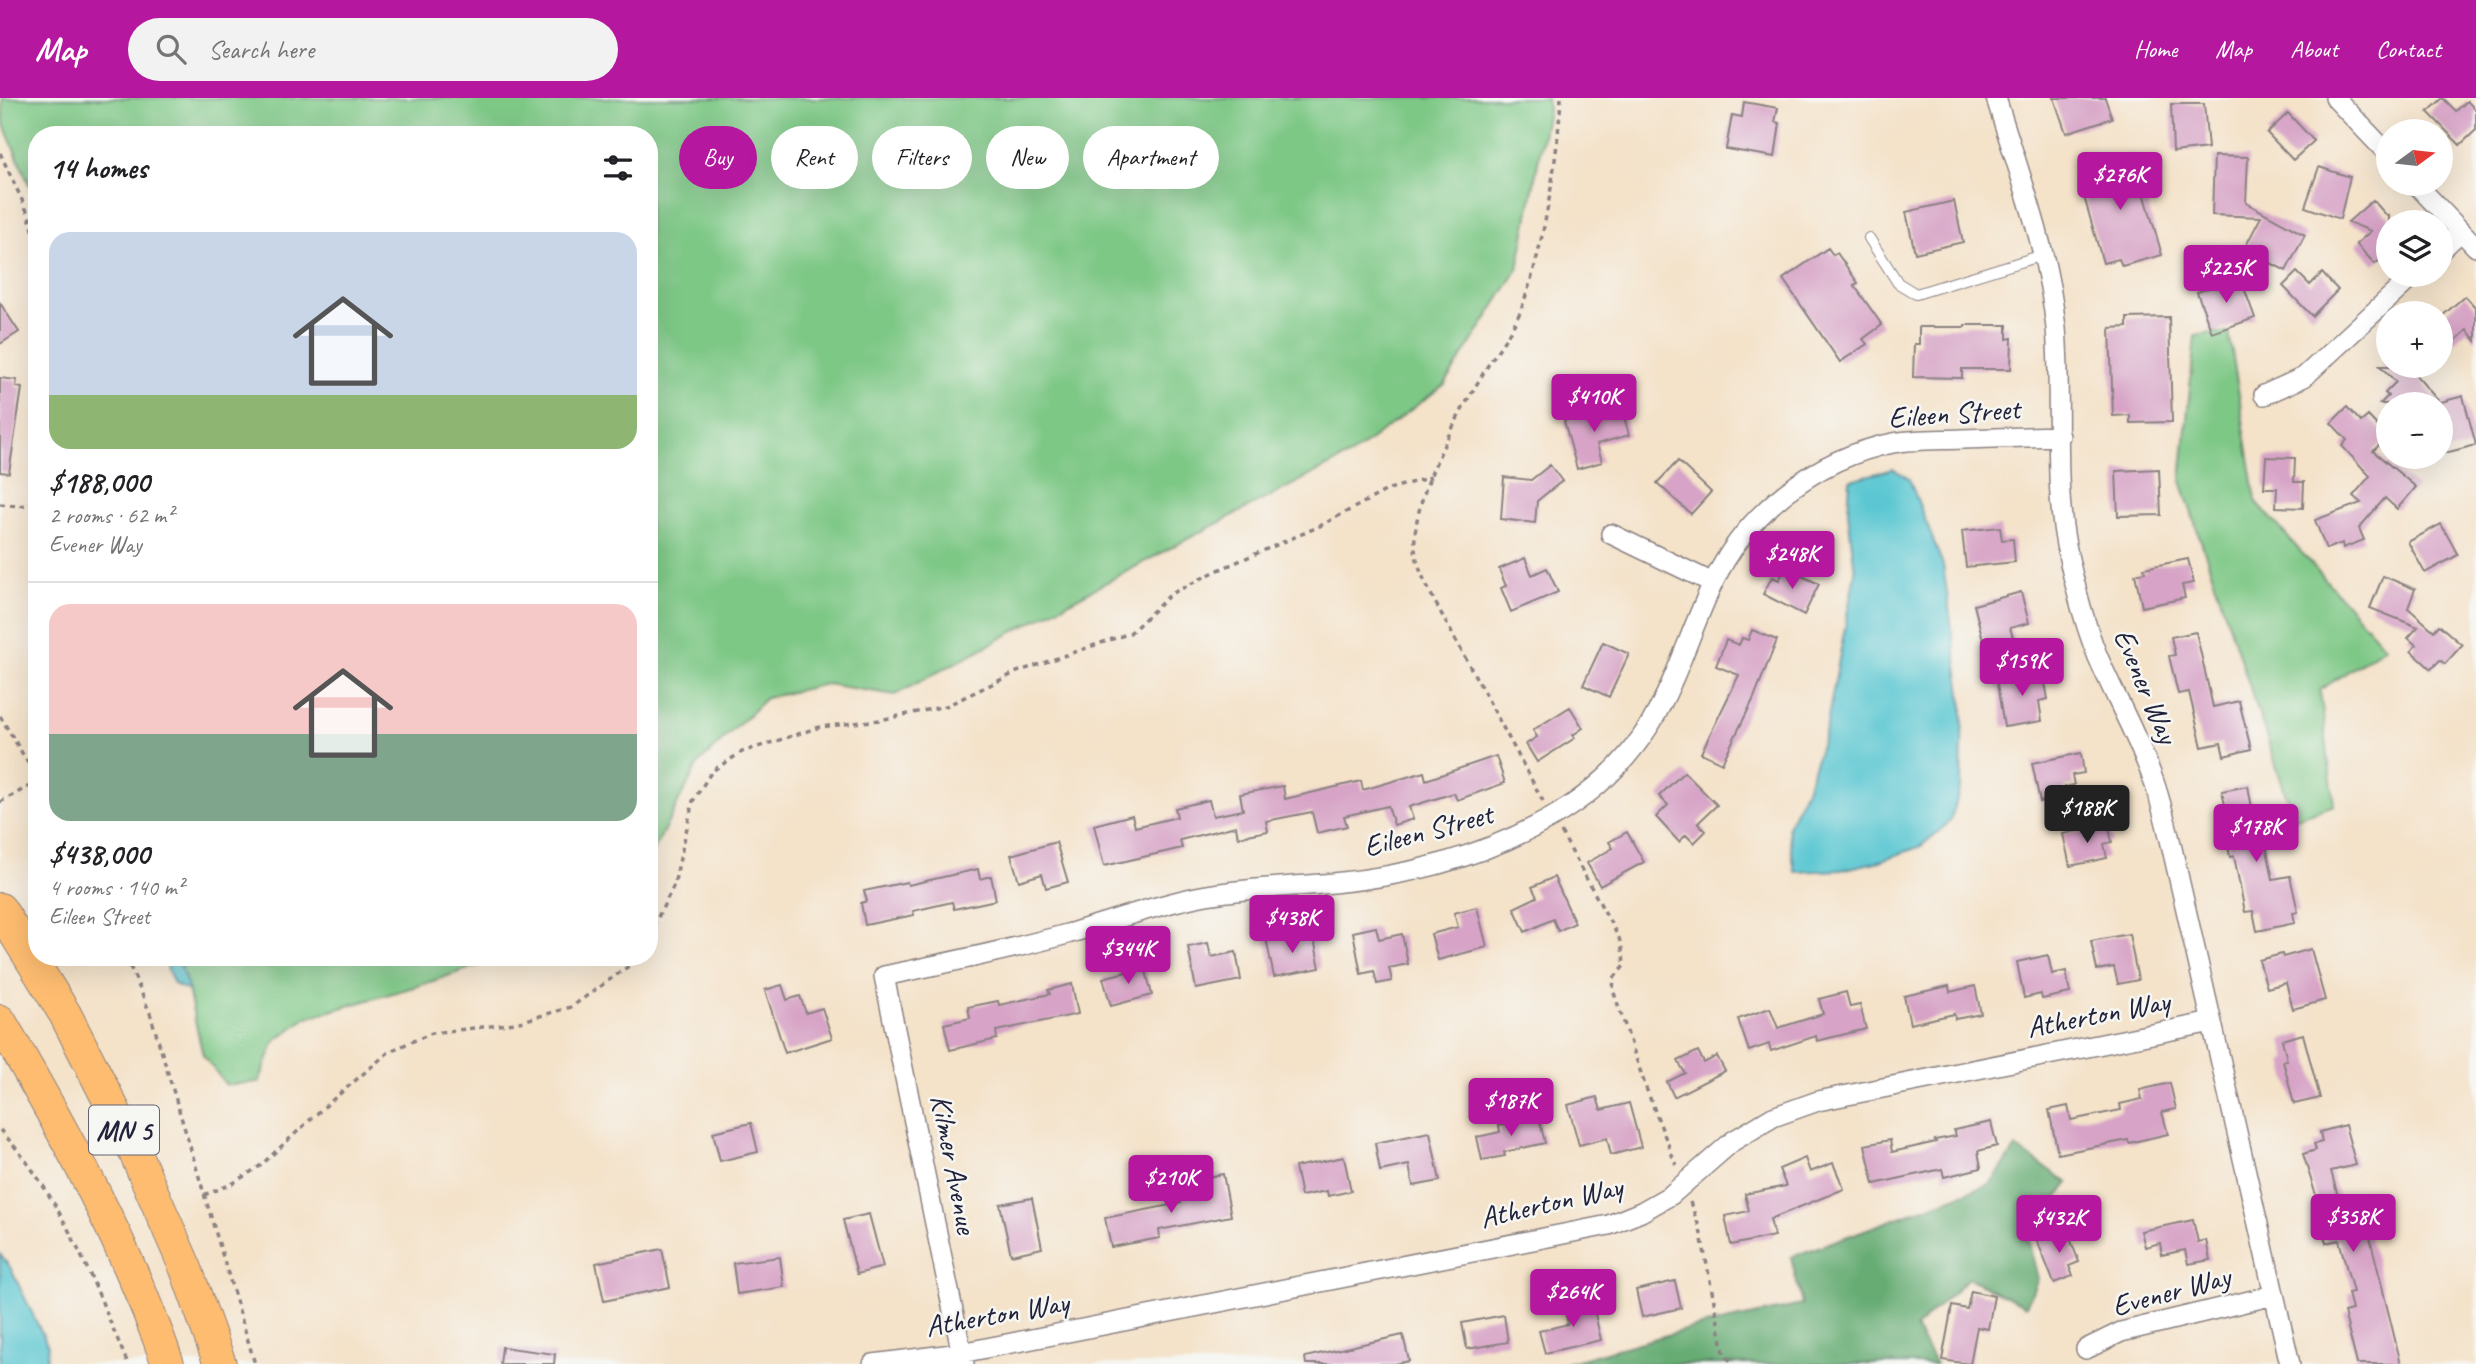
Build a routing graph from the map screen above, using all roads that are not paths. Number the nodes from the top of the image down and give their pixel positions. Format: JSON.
{"nodes":[{"id":1,"x":1996,"y":98,"type":"edge"},
{"id":2,"x":2335,"y":98,"type":"edge"},
{"id":3,"x":2376,"y":141,"type":"edge"},
{"id":4,"x":2427,"y":196,"type":"edge"},
{"id":5,"x":2461,"y":231,"type":"junction"},
{"id":6,"x":1869,"y":238,"type":"dead end"},
{"id":7,"x":2453,"y":239,"type":"edge"},
{"id":8,"x":2476,"y":247,"type":"edge"},
{"id":9,"x":2043,"y":256,"type":"junction"},
{"id":10,"x":2401,"y":287,"type":"edge"},
{"id":11,"x":2264,"y":395,"type":"dead end"},
{"id":12,"x":2060,"y":436,"type":"junction"},
{"id":13,"x":1611,"y":534,"type":"dead end"},
{"id":14,"x":1713,"y":583,"type":"junction"},
{"id":15,"x":0,"y":909,"type":"edge"},
{"id":16,"x":28,"y":954,"type":"edge"},
{"id":17,"x":35,"y":966,"type":"edge"},
{"id":18,"x":884,"y":976,"type":"joint"},
{"id":19,"x":0,"y":1020,"type":"edge"},
{"id":20,"x":2212,"y":1022,"type":"junction"},
{"id":21,"x":2274,"y":1295,"type":"junction"},
{"id":22,"x":2086,"y":1349,"type":"dead end"},
{"id":23,"x":963,"y":1359,"type":"edge"},
{"id":24,"x":168,"y":1364,"type":"edge"},
{"id":25,"x":220,"y":1364,"type":"edge"},
{"id":26,"x":873,"y":1364,"type":"edge"},
{"id":27,"x":2290,"y":1364,"type":"edge"}],
"edges":[{"from":1,"to":9,"type":"street","name":"Evener Way"},
{"from":2,"to":3,"type":"street"},
{"from":4,"to":5,"type":"street"},
{"from":5,"to":7,"type":"street"},
{"from":5,"to":8,"type":"street"},
{"from":6,"to":9,"type":"lane"},
{"from":9,"to":12,"type":"street","name":"Evener Way"},
{"from":10,"to":11,"type":"street"},
{"from":12,"to":14,"type":"street","name":"Eileen Street"},
{"from":12,"to":20,"type":"street","name":"Evener Way"},
{"from":13,"to":14,"type":"street"},
{"from":14,"to":18,"type":"street","name":"Eileen Street"},
{"from":15,"to":16,"type":"main road","number":"MN 5"},
{"from":17,"to":25,"type":"main road","number":"MN 5"},
{"from":18,"to":23,"type":"street","name":"Kilmer Avenue"},
{"from":19,"to":24,"type":"main road","number":"MN 5"},
{"from":20,"to":21,"type":"street","name":"Evener Way"},
{"from":20,"to":23,"type":"street","name":"Atherton Way"},
{"from":21,"to":22,"type":"street","name":"Evener Way"},
{"from":21,"to":27,"type":"street","name":"Evener Way"},
{"from":23,"to":26,"type":"street","name":"Atherton Way"}]}
